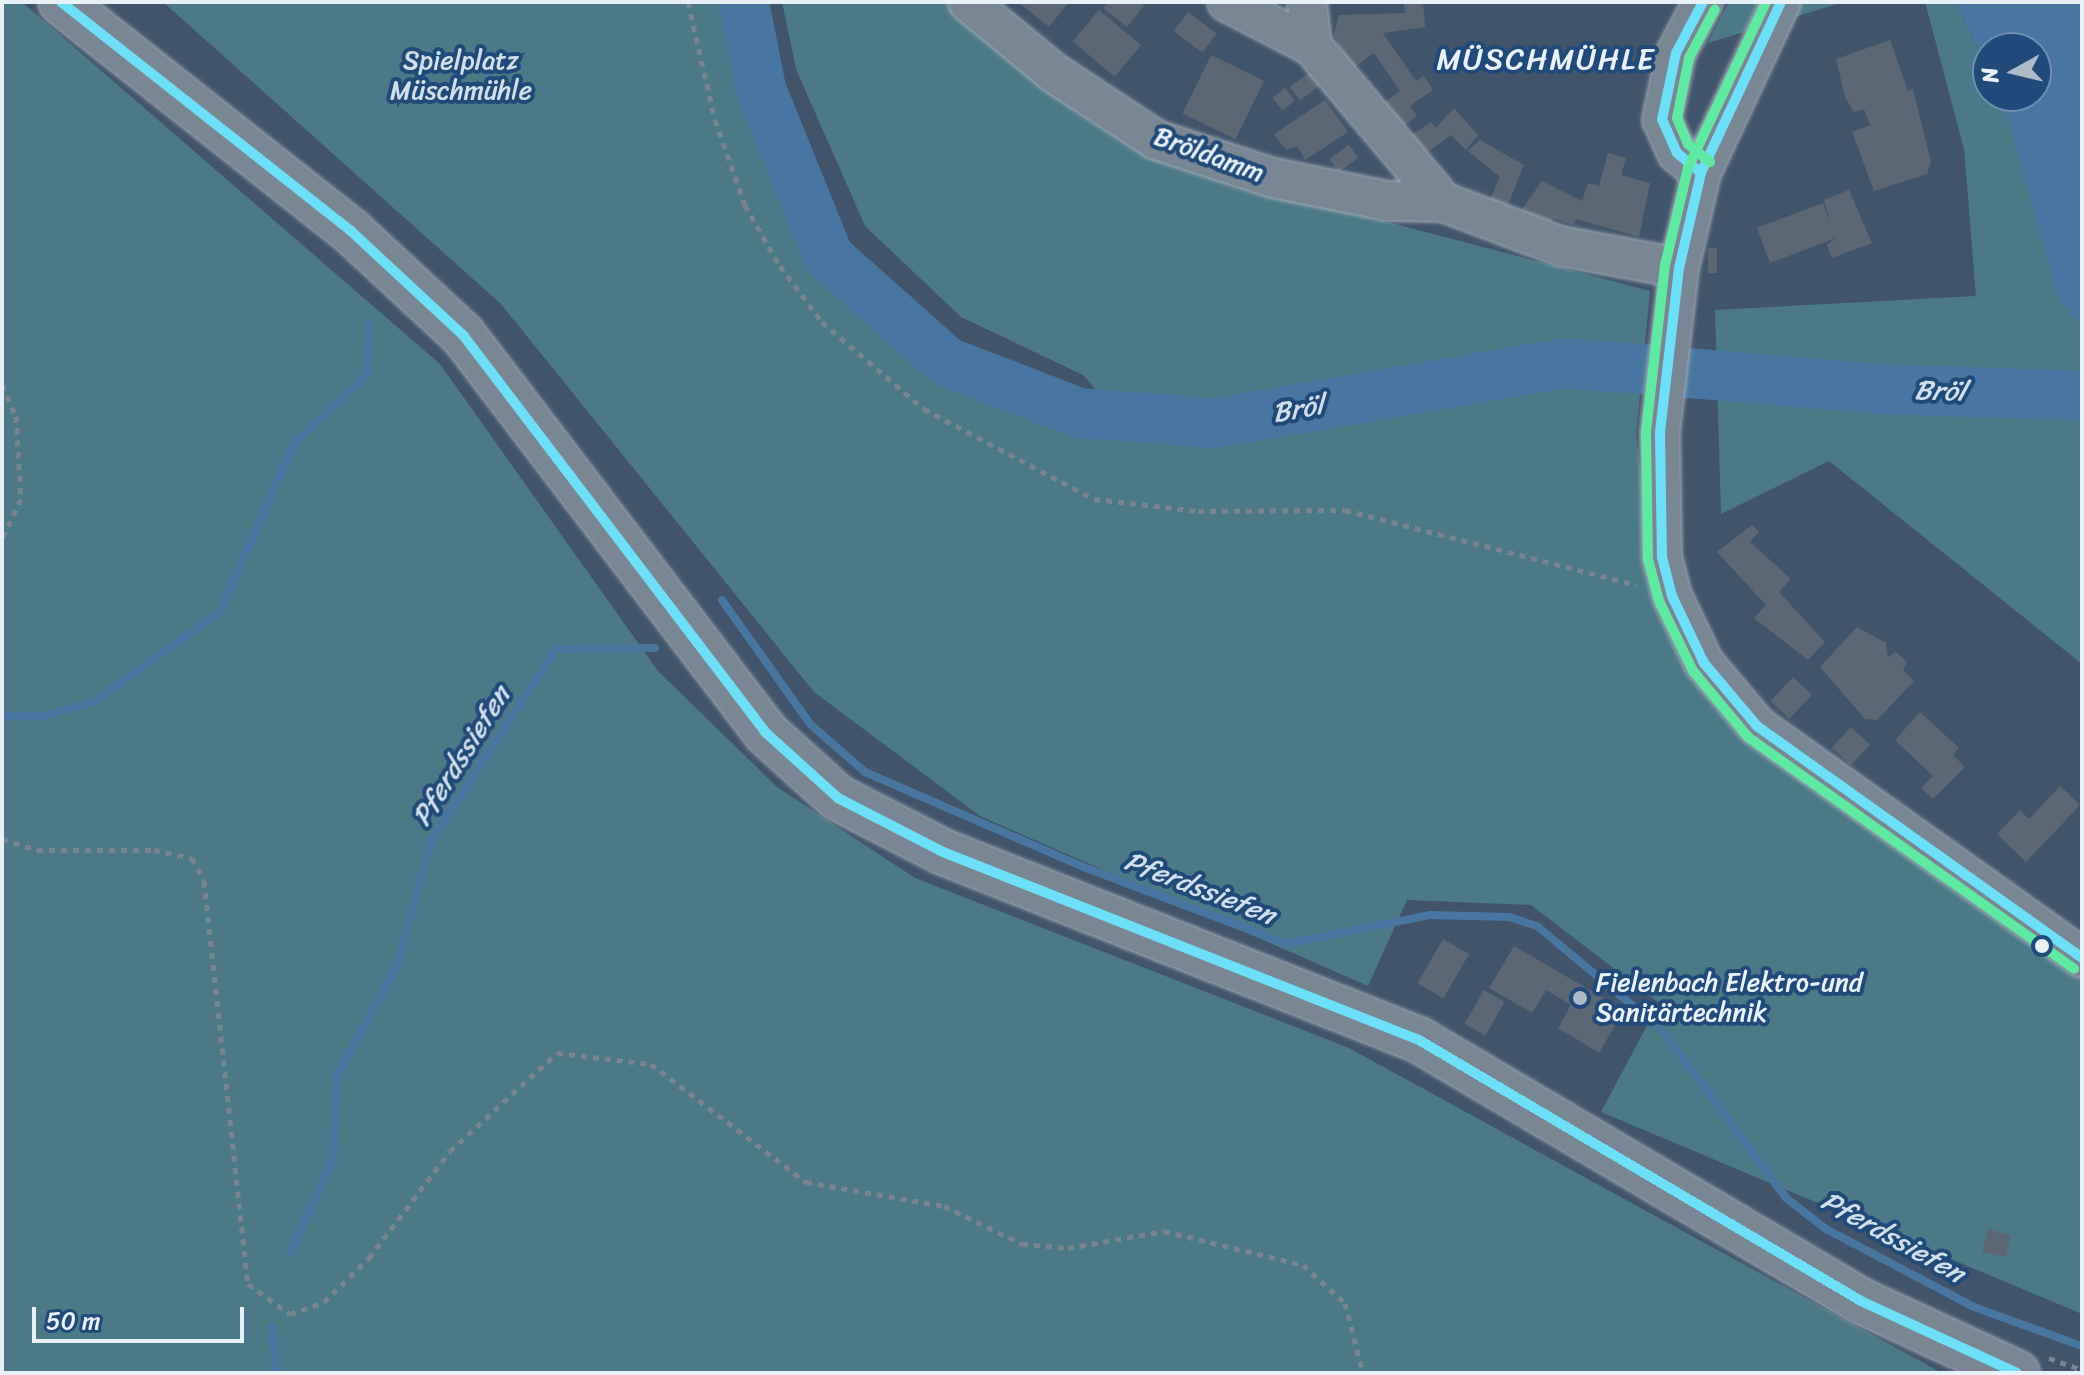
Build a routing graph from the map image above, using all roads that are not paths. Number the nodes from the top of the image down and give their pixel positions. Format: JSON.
{"nodes":[{"id":1,"x":61,"y":2,"type":"edge"},
{"id":2,"x":968,"y":2,"type":"edge"},
{"id":3,"x":1227,"y":2,"type":"edge"},
{"id":4,"x":1307,"y":2,"type":"edge"},
{"id":5,"x":1703,"y":2,"type":"edge"},
{"id":6,"x":1781,"y":2,"type":"edge"},
{"id":7,"x":1312,"y":46,"type":"junction"},
{"id":8,"x":1701,"y":173,"type":"junction"},
{"id":9,"x":1443,"y":202,"type":"junction"},
{"id":10,"x":1676,"y":281,"type":"junction"},
{"id":11,"x":2082,"y":958,"type":"edge"},
{"id":12,"x":2028,"y":1363,"type":"edge"}],
"edges":[{"from":1,"to":12,"type":"main road"},
{"from":2,"to":9,"type":"street","name":"Bröldamm"},
{"from":3,"to":7,"type":"street"},
{"from":4,"to":7,"type":"street"},
{"from":5,"to":8,"type":"street"},
{"from":6,"to":8,"type":"street"},
{"from":7,"to":9,"type":"street"},
{"from":8,"to":10,"type":"street"},
{"from":9,"to":10,"type":"street"},
{"from":10,"to":11,"type":"street"}]}
